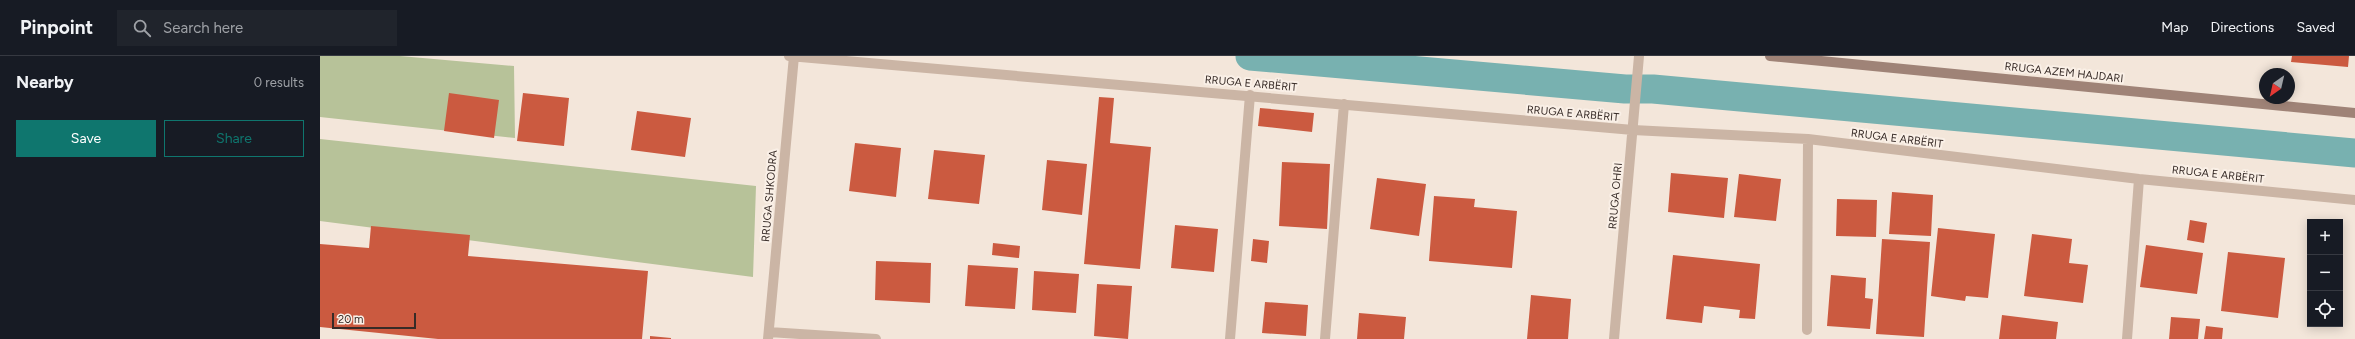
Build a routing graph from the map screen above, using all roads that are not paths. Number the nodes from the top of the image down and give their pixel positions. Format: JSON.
{"nodes":[{"id":1,"x":789,"y":56,"type":"edge"},
{"id":2,"x":794,"y":56,"type":"edge"},
{"id":3,"x":1770,"y":56,"type":"edge"},
{"id":4,"x":1639,"y":57,"type":"edge"},
{"id":5,"x":1250,"y":95,"type":"junction"},
{"id":6,"x":1344,"y":104,"type":"junction"},
{"id":7,"x":2355,"y":113,"type":"edge"},
{"id":8,"x":1633,"y":130,"type":"junction"},
{"id":9,"x":1808,"y":140,"type":"junction"},
{"id":10,"x":2139,"y":178,"type":"junction"},
{"id":11,"x":2355,"y":200,"type":"edge"},
{"id":12,"x":1806,"y":330,"type":"dead end"},
{"id":13,"x":768,"y":336,"type":"edge"},
{"id":14,"x":876,"y":339,"type":"edge"},
{"id":15,"x":1230,"y":339,"type":"edge"},
{"id":16,"x":1325,"y":339,"type":"edge"},
{"id":17,"x":1614,"y":339,"type":"edge"},
{"id":18,"x":2127,"y":339,"type":"edge"}],
"edges":[{"from":1,"to":2,"type":"street","name":"RRUGA E ARBËRIT"},
{"from":2,"to":5,"type":"street","name":"RRUGA E ARBËRIT"},
{"from":2,"to":13,"type":"street","name":"RRUGA SHKODRA"},
{"from":3,"to":7,"type":"street","name":"RRUGA AZEM HAJDARI"},
{"from":4,"to":8,"type":"street","name":"RRUGA OHRI"},
{"from":5,"to":6,"type":"street","name":"RRUGA E ARBËRIT"},
{"from":5,"to":15,"type":"street"},
{"from":6,"to":8,"type":"street","name":"RRUGA E ARBËRIT"},
{"from":6,"to":16,"type":"street"},
{"from":8,"to":9,"type":"street","name":"RRUGA E ARBËRIT"},
{"from":8,"to":17,"type":"street","name":"RRUGA OHRI"},
{"from":9,"to":10,"type":"street","name":"RRUGA E ARBËRIT"},
{"from":9,"to":12,"type":"street"},
{"from":10,"to":11,"type":"street","name":"RRUGA E ARBËRIT"},
{"from":10,"to":18,"type":"street"},
{"from":13,"to":14,"type":"street"}]}
